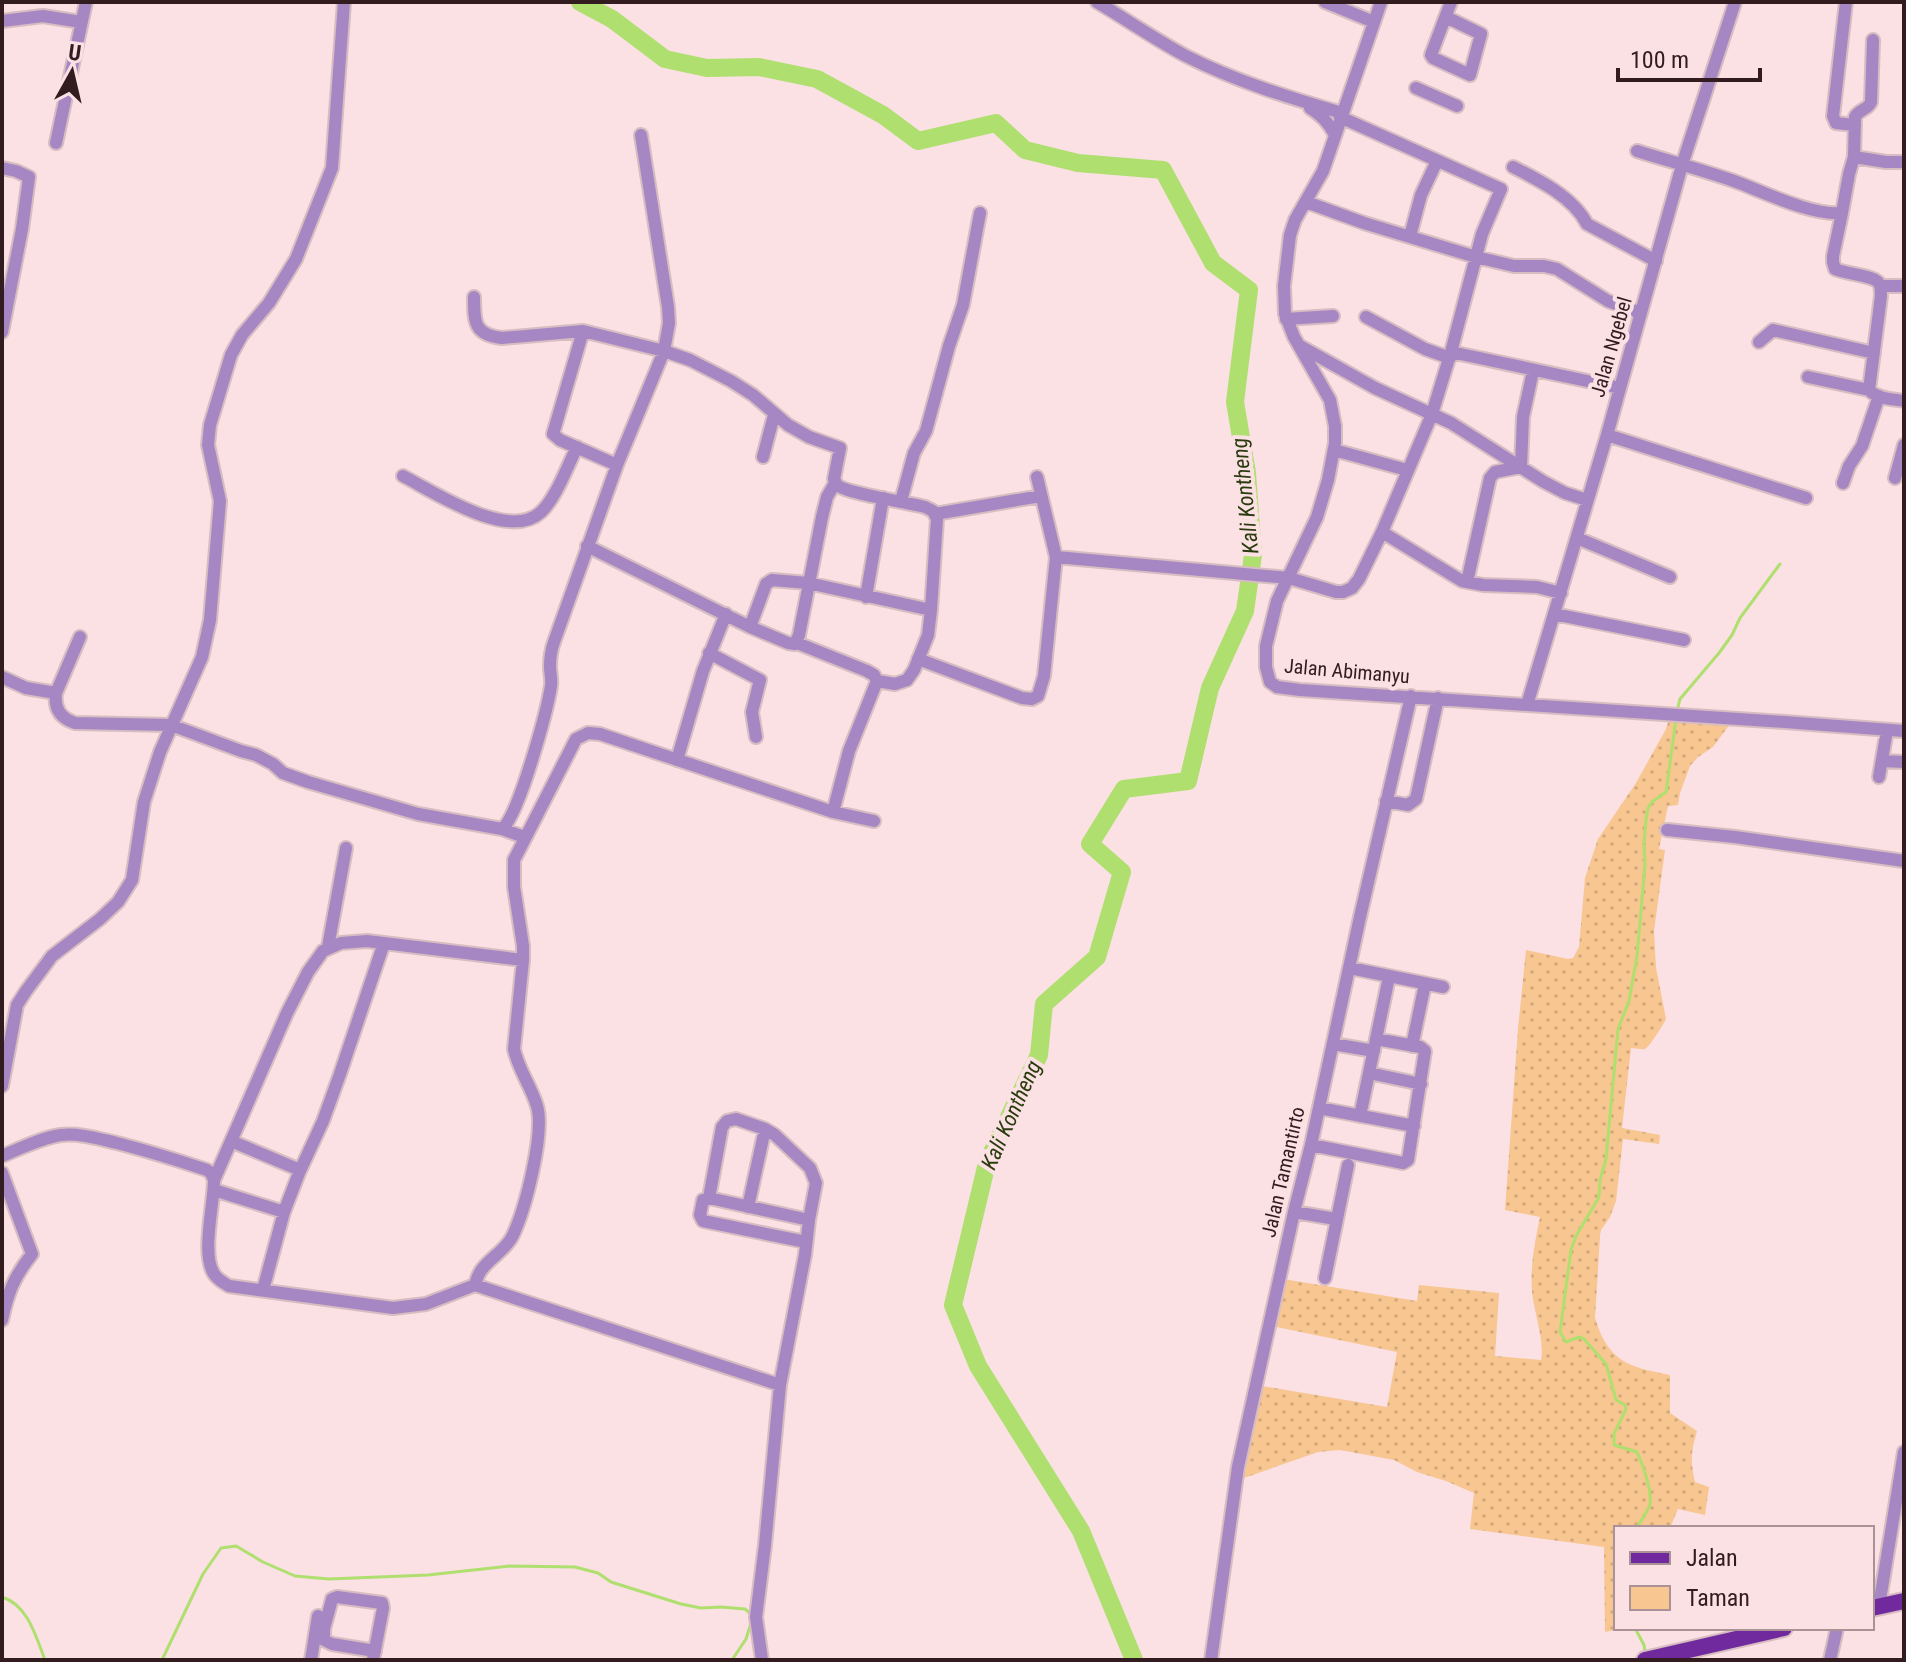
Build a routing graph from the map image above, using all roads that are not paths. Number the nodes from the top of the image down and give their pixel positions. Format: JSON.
{"nodes":[{"id":1,"x":86,"y":2,"type":"edge"},
{"id":2,"x":344,"y":2,"type":"edge"},
{"id":3,"x":1097,"y":2,"type":"edge"},
{"id":4,"x":1325,"y":2,"type":"edge"},
{"id":5,"x":1381,"y":2,"type":"edge"},
{"id":6,"x":1451,"y":2,"type":"edge"},
{"id":7,"x":1735,"y":2,"type":"edge"},
{"id":8,"x":1846,"y":2,"type":"edge"},
{"id":9,"x":1120,"y":8,"type":"edge"},
{"id":10,"x":1446,"y":17,"type":"junction"},
{"id":11,"x":2,"y":21,"type":"edge"},
{"id":12,"x":81,"y":22,"type":"junction"},
{"id":13,"x":1374,"y":22,"type":"junction"},
{"id":14,"x":1873,"y":40,"type":"dead end"},
{"id":15,"x":1416,"y":88,"type":"dead end"},
{"id":16,"x":1297,"y":100,"type":"junction"},
{"id":17,"x":1457,"y":106,"type":"dead end"},
{"id":18,"x":1341,"y":115,"type":"junction"},
{"id":19,"x":1855,"y":125,"type":"junction"},
{"id":20,"x":641,"y":135,"type":"dead end"},
{"id":21,"x":1335,"y":135,"type":"junction"},
{"id":22,"x":56,"y":143,"type":"dead end"},
{"id":23,"x":1637,"y":151,"type":"dead end"},
{"id":24,"x":1854,"y":157,"type":"junction"},
{"id":25,"x":1437,"y":161,"type":"junction"},
{"id":26,"x":1904,"y":162,"type":"edge"},
{"id":27,"x":1682,"y":165,"type":"junction"},
{"id":28,"x":1513,"y":167,"type":"dead end"},
{"id":29,"x":2,"y":168,"type":"edge"},
{"id":30,"x":1306,"y":202,"type":"junction"},
{"id":31,"x":980,"y":213,"type":"dead end"},
{"id":32,"x":1842,"y":213,"type":"junction"},
{"id":33,"x":1410,"y":236,"type":"junction"},
{"id":34,"x":1476,"y":257,"type":"junction"},
{"id":35,"x":1656,"y":261,"type":"junction"},
{"id":36,"x":1880,"y":286,"type":"junction"},
{"id":37,"x":1904,"y":286,"type":"edge"},
{"id":38,"x":474,"y":297,"type":"dead end"},
{"id":39,"x":1641,"y":313,"type":"junction"},
{"id":40,"x":1333,"y":316,"type":"dead end"},
{"id":41,"x":1366,"y":317,"type":"dead end"},
{"id":42,"x":1286,"y":319,"type":"junction"},
{"id":43,"x":583,"y":331,"type":"junction"},
{"id":44,"x":2,"y":332,"type":"edge"},
{"id":45,"x":1759,"y":342,"type":"dead end"},
{"id":46,"x":1297,"y":344,"type":"junction"},
{"id":47,"x":664,"y":351,"type":"junction"},
{"id":48,"x":1874,"y":353,"type":"junction"},
{"id":49,"x":1450,"y":355,"type":"junction"},
{"id":50,"x":1533,"y":371,"type":"junction"},
{"id":51,"x":1808,"y":377,"type":"dead end"},
{"id":52,"x":1620,"y":388,"type":"junction"},
{"id":53,"x":1874,"y":393,"type":"junction"},
{"id":54,"x":1904,"y":401,"type":"edge"},
{"id":55,"x":1432,"y":414,"type":"junction"},
{"id":56,"x":774,"y":415,"type":"junction"},
{"id":57,"x":1607,"y":435,"type":"junction"},
{"id":58,"x":1904,"y":445,"type":"edge"},
{"id":59,"x":577,"y":447,"type":"junction"},
{"id":60,"x":1334,"y":450,"type":"junction"},
{"id":61,"x":763,"y":457,"type":"dead end"},
{"id":62,"x":617,"y":465,"type":"junction"},
{"id":63,"x":1521,"y":467,"type":"junction"},
{"id":64,"x":1407,"y":470,"type":"junction"},
{"id":65,"x":403,"y":476,"type":"dead end"},
{"id":66,"x":1037,"y":477,"type":"dead end"},
{"id":67,"x":1895,"y":478,"type":"dead end"},
{"id":68,"x":835,"y":483,"type":"junction"},
{"id":69,"x":1843,"y":483,"type":"dead end"},
{"id":70,"x":1041,"y":496,"type":"junction"},
{"id":71,"x":883,"y":498,"type":"junction"},
{"id":72,"x":1806,"y":498,"type":"dead end"},
{"id":73,"x":1587,"y":500,"type":"junction"},
{"id":74,"x":901,"y":501,"type":"junction"},
{"id":75,"x":935,"y":514,"type":"junction"},
{"id":76,"x":1382,"y":532,"type":"junction"},
{"id":77,"x":1577,"y":538,"type":"junction"},
{"id":78,"x":587,"y":546,"type":"junction"},
{"id":79,"x":1056,"y":557,"type":"junction"},
{"id":80,"x":1670,"y":577,"type":"dead end"},
{"id":81,"x":1289,"y":578,"type":"junction"},
{"id":82,"x":1467,"y":582,"type":"junction"},
{"id":83,"x":808,"y":583,"type":"junction"},
{"id":84,"x":1561,"y":593,"type":"junction"},
{"id":85,"x":866,"y":597,"type":"junction"},
{"id":86,"x":931,"y":610,"type":"junction"},
{"id":87,"x":726,"y":614,"type":"junction"},
{"id":88,"x":1554,"y":614,"type":"junction"},
{"id":89,"x":750,"y":627,"type":"junction"},
{"id":90,"x":80,"y":637,"type":"dead end"},
{"id":91,"x":1684,"y":640,"type":"dead end"},
{"id":92,"x":797,"y":643,"type":"junction"},
{"id":93,"x":709,"y":653,"type":"junction"},
{"id":94,"x":918,"y":659,"type":"junction"},
{"id":95,"x":2,"y":677,"type":"edge"},
{"id":96,"x":877,"y":681,"type":"junction"},
{"id":97,"x":56,"y":693,"type":"junction"},
{"id":98,"x":1411,"y":696,"type":"junction"},
{"id":99,"x":1438,"y":698,"type":"junction"},
{"id":100,"x":1527,"y":705,"type":"junction"},
{"id":101,"x":171,"y":725,"type":"junction"},
{"id":102,"x":1887,"y":730,"type":"junction"},
{"id":103,"x":1904,"y":731,"type":"edge"},
{"id":104,"x":756,"y":737,"type":"dead end"},
{"id":105,"x":677,"y":760,"type":"junction"},
{"id":106,"x":1882,"y":761,"type":"junction"},
{"id":107,"x":1904,"y":762,"type":"edge"},
{"id":108,"x":1879,"y":777,"type":"dead end"},
{"id":109,"x":1386,"y":801,"type":"junction"},
{"id":110,"x":833,"y":812,"type":"junction"},
{"id":111,"x":874,"y":821,"type":"dead end"},
{"id":112,"x":502,"y":829,"type":"junction"},
{"id":113,"x":1667,"y":830,"type":"dead end"},
{"id":114,"x":524,"y":837,"type":"junction"},
{"id":115,"x":346,"y":848,"type":"dead end"},
{"id":116,"x":1904,"y":861,"type":"edge"},
{"id":117,"x":384,"y":943,"type":"junction"},
{"id":118,"x":328,"y":947,"type":"junction"},
{"id":119,"x":523,"y":960,"type":"junction"},
{"id":120,"x":1350,"y":968,"type":"junction"},
{"id":121,"x":1389,"y":977,"type":"junction"},
{"id":122,"x":1425,"y":984,"type":"junction"},
{"id":123,"x":1443,"y":987,"type":"dead end"},
{"id":124,"x":1333,"y":1044,"type":"junction"},
{"id":125,"x":1375,"y":1045,"type":"junction"},
{"id":126,"x":1412,"y":1046,"type":"junction"},
{"id":127,"x":1369,"y":1073,"type":"junction"},
{"id":128,"x":1421,"y":1084,"type":"junction"},
{"id":129,"x":2,"y":1086,"type":"edge"},
{"id":130,"x":1319,"y":1108,"type":"junction"},
{"id":131,"x":1360,"y":1116,"type":"junction"},
{"id":132,"x":1414,"y":1126,"type":"junction"},
{"id":133,"x":765,"y":1129,"type":"junction"},
{"id":134,"x":231,"y":1141,"type":"junction"},
{"id":135,"x":1311,"y":1145,"type":"junction"},
{"id":136,"x":2,"y":1156,"type":"edge"},
{"id":137,"x":1348,"y":1165,"type":"dead end"},
{"id":138,"x":300,"y":1170,"type":"junction"},
{"id":139,"x":2,"y":1173,"type":"edge"},
{"id":140,"x":214,"y":1185,"type":"junction"},
{"id":141,"x":709,"y":1198,"type":"junction"},
{"id":142,"x":748,"y":1207,"type":"junction"},
{"id":143,"x":284,"y":1212,"type":"junction"},
{"id":144,"x":1294,"y":1212,"type":"junction"},
{"id":145,"x":1336,"y":1219,"type":"junction"},
{"id":146,"x":809,"y":1220,"type":"junction"},
{"id":147,"x":806,"y":1242,"type":"junction"},
{"id":148,"x":1325,"y":1278,"type":"dead end"},
{"id":149,"x":475,"y":1285,"type":"junction"},
{"id":150,"x":263,"y":1290,"type":"junction"},
{"id":151,"x":2,"y":1320,"type":"edge"},
{"id":152,"x":780,"y":1385,"type":"junction"},
{"id":153,"x":1904,"y":1452,"type":"edge"},
{"id":154,"x":1904,"y":1601,"type":"edge"},
{"id":155,"x":1875,"y":1607,"type":"edge"},
{"id":156,"x":318,"y":1616,"type":"dead end"},
{"id":157,"x":1775,"y":1630,"type":"edge"},
{"id":158,"x":1837,"y":1630,"type":"edge"},
{"id":159,"x":374,"y":1655,"type":"edge"},
{"id":160,"x":1651,"y":1659,"type":"edge"},
{"id":161,"x":311,"y":1660,"type":"edge"},
{"id":162,"x":762,"y":1660,"type":"edge"},
{"id":163,"x":1211,"y":1660,"type":"edge"},
{"id":164,"x":1830,"y":1660,"type":"edge"}],
"edges":[{"from":1,"to":12,"type":"street"},
{"from":2,"to":101,"type":"street"},
{"from":3,"to":9,"type":"street"},
{"from":4,"to":13,"type":"street"},
{"from":5,"to":13,"type":"street","name":"Jalan Abimanyu"},
{"from":6,"to":10,"type":"street"},
{"from":7,"to":27,"type":"street","name":"Jalan Ngebel"},
{"from":8,"to":19,"type":"street"},
{"from":9,"to":16,"type":"street"},
{"from":10,"to":10,"type":"street"},
{"from":11,"to":12,"type":"street"},
{"from":12,"to":22,"type":"street"},
{"from":13,"to":18,"type":"street","name":"Jalan Abimanyu"},
{"from":14,"to":19,"type":"street"},
{"from":15,"to":17,"type":"street"},
{"from":16,"to":18,"type":"street"},
{"from":16,"to":21,"type":"street"},
{"from":18,"to":21,"type":"street","name":"Jalan Abimanyu"},
{"from":18,"to":25,"type":"street"},
{"from":19,"to":24,"type":"street"},
{"from":20,"to":47,"type":"street"},
{"from":21,"to":30,"type":"street","name":"Jalan Abimanyu"},
{"from":23,"to":27,"type":"street"},
{"from":24,"to":26,"type":"street"},
{"from":24,"to":32,"type":"street"},
{"from":25,"to":33,"type":"street"},
{"from":25,"to":34,"type":"street"},
{"from":27,"to":32,"type":"street"},
{"from":27,"to":35,"type":"street","name":"Jalan Ngebel"},
{"from":28,"to":35,"type":"street"},
{"from":29,"to":44,"type":"street"},
{"from":30,"to":33,"type":"street"},
{"from":30,"to":42,"type":"street","name":"Jalan Abimanyu"},
{"from":31,"to":74,"type":"street"},
{"from":32,"to":36,"type":"street"},
{"from":33,"to":34,"type":"street"},
{"from":34,"to":39,"type":"street"},
{"from":34,"to":49,"type":"street"},
{"from":35,"to":39,"type":"street","name":"Jalan Ngebel"},
{"from":36,"to":37,"type":"street"},
{"from":36,"to":48,"type":"street"},
{"from":38,"to":43,"type":"street"},
{"from":39,"to":52,"type":"street","name":"Jalan Ngebel"},
{"from":40,"to":42,"type":"street"},
{"from":41,"to":49,"type":"street"},
{"from":42,"to":46,"type":"street","name":"Jalan Abimanyu"},
{"from":43,"to":47,"type":"street"},
{"from":43,"to":59,"type":"street"},
{"from":45,"to":48,"type":"street"},
{"from":46,"to":55,"type":"street"},
{"from":46,"to":60,"type":"street","name":"Jalan Abimanyu"},
{"from":47,"to":56,"type":"street"},
{"from":47,"to":62,"type":"street"},
{"from":48,"to":53,"type":"street"},
{"from":49,"to":50,"type":"street"},
{"from":49,"to":55,"type":"street"},
{"from":50,"to":52,"type":"street"},
{"from":50,"to":63,"type":"street"},
{"from":51,"to":53,"type":"street"},
{"from":52,"to":57,"type":"street","name":"Jalan Ngebel"},
{"from":53,"to":54,"type":"street"},
{"from":53,"to":69,"type":"street"},
{"from":55,"to":63,"type":"street"},
{"from":55,"to":64,"type":"street"},
{"from":56,"to":61,"type":"street"},
{"from":56,"to":68,"type":"street"},
{"from":57,"to":72,"type":"street"},
{"from":57,"to":73,"type":"street","name":"Jalan Ngebel"},
{"from":58,"to":67,"type":"street"},
{"from":59,"to":62,"type":"street"},
{"from":59,"to":65,"type":"street"},
{"from":60,"to":64,"type":"street"},
{"from":60,"to":81,"type":"street","name":"Jalan Abimanyu"},
{"from":62,"to":78,"type":"street"},
{"from":63,"to":73,"type":"street"},
{"from":63,"to":82,"type":"street"},
{"from":64,"to":76,"type":"street"},
{"from":66,"to":70,"type":"street"},
{"from":68,"to":71,"type":"street"},
{"from":68,"to":83,"type":"street"},
{"from":70,"to":75,"type":"street"},
{"from":70,"to":79,"type":"street"},
{"from":71,"to":74,"type":"street"},
{"from":71,"to":85,"type":"street"},
{"from":73,"to":77,"type":"street","name":"Jalan Ngebel"},
{"from":74,"to":75,"type":"street"},
{"from":75,"to":86,"type":"street"},
{"from":76,"to":81,"type":"street"},
{"from":76,"to":82,"type":"street"},
{"from":77,"to":80,"type":"street"},
{"from":77,"to":84,"type":"street","name":"Jalan Ngebel"},
{"from":78,"to":87,"type":"street"},
{"from":78,"to":112,"type":"street"},
{"from":79,"to":81,"type":"street"},
{"from":79,"to":94,"type":"street"},
{"from":81,"to":98,"type":"street","name":"Jalan Abimanyu"},
{"from":82,"to":84,"type":"street"},
{"from":83,"to":85,"type":"street"},
{"from":83,"to":89,"type":"street"},
{"from":83,"to":92,"type":"street"},
{"from":84,"to":88,"type":"street","name":"Jalan Ngebel"},
{"from":85,"to":86,"type":"street"},
{"from":86,"to":94,"type":"street"},
{"from":87,"to":89,"type":"street"},
{"from":87,"to":93,"type":"street"},
{"from":88,"to":91,"type":"street"},
{"from":88,"to":100,"type":"street","name":"Jalan Ngebel"},
{"from":89,"to":92,"type":"street"},
{"from":90,"to":97,"type":"street"},
{"from":92,"to":96,"type":"street"},
{"from":93,"to":104,"type":"street"},
{"from":93,"to":105,"type":"street"},
{"from":94,"to":96,"type":"street"},
{"from":95,"to":97,"type":"street"},
{"from":96,"to":110,"type":"street"},
{"from":97,"to":101,"type":"street"},
{"from":98,"to":99,"type":"street","name":"Jalan Abimanyu"},
{"from":98,"to":109,"type":"street","name":"Jalan Tamantirto"},
{"from":99,"to":100,"type":"street","name":"Jalan Abimanyu"},
{"from":99,"to":109,"type":"street"},
{"from":100,"to":102,"type":"street","name":"Jalan Abimanyu"},
{"from":101,"to":112,"type":"street"},
{"from":101,"to":129,"type":"street"},
{"from":102,"to":103,"type":"street","name":"Jalan Abimanyu"},
{"from":102,"to":106,"type":"street"},
{"from":105,"to":110,"type":"street"},
{"from":105,"to":114,"type":"street"},
{"from":106,"to":107,"type":"street"},
{"from":106,"to":108,"type":"street"},
{"from":109,"to":120,"type":"street","name":"Jalan Tamantirto"},
{"from":110,"to":111,"type":"street"},
{"from":112,"to":114,"type":"street"},
{"from":113,"to":116,"type":"street"},
{"from":114,"to":119,"type":"street"},
{"from":115,"to":118,"type":"street"},
{"from":117,"to":118,"type":"street"},
{"from":117,"to":119,"type":"street"},
{"from":117,"to":138,"type":"street"},
{"from":118,"to":134,"type":"street"},
{"from":119,"to":149,"type":"street"},
{"from":120,"to":121,"type":"street"},
{"from":120,"to":124,"type":"street","name":"Jalan Tamantirto"},
{"from":121,"to":122,"type":"street"},
{"from":121,"to":125,"type":"street"},
{"from":122,"to":123,"type":"street"},
{"from":122,"to":126,"type":"street"},
{"from":124,"to":125,"type":"street"},
{"from":124,"to":130,"type":"street","name":"Jalan Tamantirto"},
{"from":125,"to":126,"type":"street"},
{"from":125,"to":127,"type":"street"},
{"from":126,"to":128,"type":"street"},
{"from":127,"to":128,"type":"street"},
{"from":127,"to":131,"type":"street"},
{"from":128,"to":132,"type":"street"},
{"from":130,"to":131,"type":"street"},
{"from":130,"to":135,"type":"street","name":"Jalan Tamantirto"},
{"from":131,"to":132,"type":"street"},
{"from":132,"to":135,"type":"street"},
{"from":133,"to":141,"type":"street"},
{"from":133,"to":142,"type":"street"},
{"from":133,"to":146,"type":"street"},
{"from":134,"to":138,"type":"street"},
{"from":134,"to":140,"type":"street"},
{"from":135,"to":144,"type":"street","name":"Jalan Tamantirto"},
{"from":136,"to":140,"type":"street"},
{"from":137,"to":145,"type":"street"},
{"from":138,"to":143,"type":"street"},
{"from":139,"to":151,"type":"street"},
{"from":140,"to":143,"type":"street"},
{"from":140,"to":150,"type":"street"},
{"from":141,"to":142,"type":"street"},
{"from":141,"to":147,"type":"street"},
{"from":142,"to":146,"type":"street"},
{"from":143,"to":150,"type":"street"},
{"from":144,"to":145,"type":"street"},
{"from":144,"to":163,"type":"street","name":"Jalan Tamantirto"},
{"from":145,"to":148,"type":"street"},
{"from":146,"to":147,"type":"street"},
{"from":147,"to":152,"type":"street"},
{"from":149,"to":150,"type":"street"},
{"from":149,"to":152,"type":"street"},
{"from":152,"to":162,"type":"street"},
{"from":153,"to":155,"type":"street"},
{"from":154,"to":155,"type":"main road"},
{"from":156,"to":161,"type":"street"},
{"from":157,"to":160,"type":"main road"},
{"from":158,"to":164,"type":"street"},
{"from":159,"to":159,"type":"street"}]}
